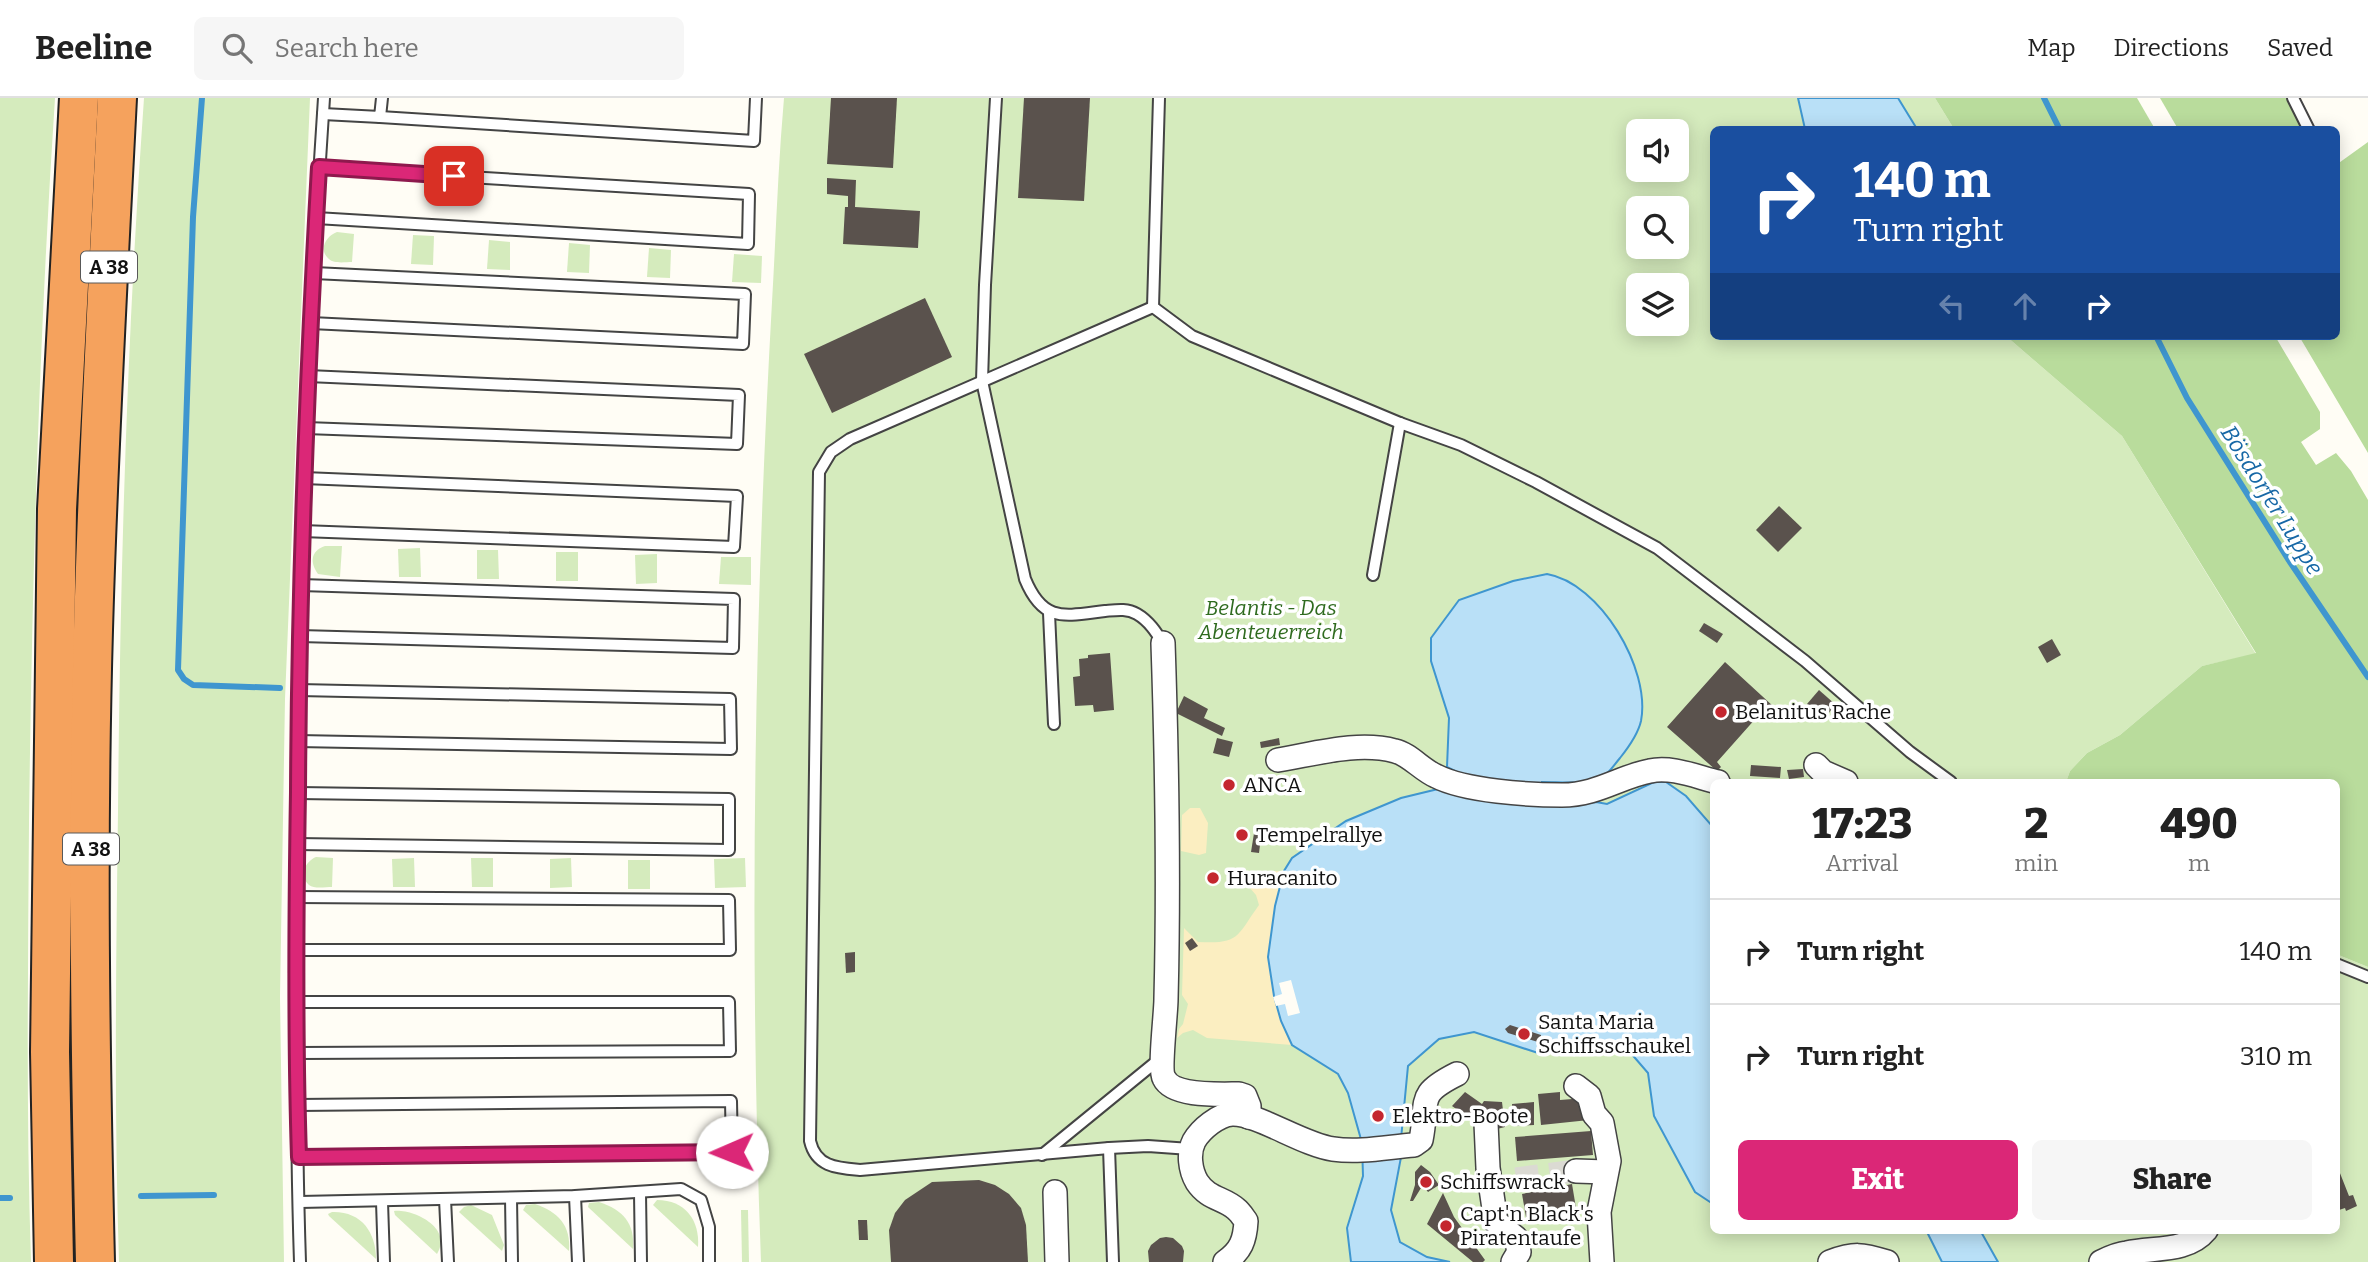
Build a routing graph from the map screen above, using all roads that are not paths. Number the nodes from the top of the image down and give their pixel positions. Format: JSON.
{"nodes":[{"id":1,"x":79,"y":98,"type":"edge"},
{"id":2,"x":117,"y":98,"type":"edge"},
{"id":3,"x":324,"y":98,"type":"edge"},
{"id":4,"x":382,"y":98,"type":"edge"},
{"id":5,"x":757,"y":98,"type":"edge"},
{"id":6,"x":996,"y":98,"type":"edge"},
{"id":7,"x":1159,"y":98,"type":"edge"},
{"id":8,"x":2293,"y":98,"type":"edge"},
{"id":9,"x":323,"y":114,"type":"junction"},
{"id":10,"x":380,"y":117,"type":"junction"},
{"id":11,"x":2307,"y":126,"type":"edge"},
{"id":12,"x":319,"y":167,"type":"junction"},
{"id":13,"x":316,"y":218,"type":"junction"},
{"id":14,"x":314,"y":273,"type":"junction"},
{"id":15,"x":1153,"y":307,"type":"junction"},
{"id":16,"x":311,"y":323,"type":"junction"},
{"id":17,"x":308,"y":376,"type":"junction"},
{"id":18,"x":982,"y":381,"type":"junction"},
{"id":19,"x":1400,"y":422,"type":"junction"},
{"id":20,"x":306,"y":429,"type":"junction"},
{"id":21,"x":304,"y":478,"type":"junction"},
{"id":22,"x":302,"y":531,"type":"junction"},
{"id":23,"x":1373,"y":575,"type":"dead end"},
{"id":24,"x":301,"y":585,"type":"junction"},
{"id":25,"x":1049,"y":613,"type":"junction"},
{"id":26,"x":300,"y":636,"type":"junction"},
{"id":27,"x":1163,"y":643,"type":"joint"},
{"id":28,"x":299,"y":690,"type":"junction"},
{"id":29,"x":1054,"y":724,"type":"dead end"},
{"id":30,"x":298,"y":741,"type":"junction"},
{"id":31,"x":1278,"y":760,"type":"dead end"},
{"id":32,"x":1816,"y":765,"type":"dead end"},
{"id":33,"x":1839,"y":779,"type":"edge"},
{"id":34,"x":1947,"y":779,"type":"edge"},
{"id":35,"x":1710,"y":780,"type":"edge"},
{"id":36,"x":298,"y":793,"type":"junction"},
{"id":37,"x":297,"y":844,"type":"junction"},
{"id":38,"x":297,"y":897,"type":"junction"},
{"id":39,"x":297,"y":950,"type":"junction"},
{"id":40,"x":2340,"y":966,"type":"edge"},
{"id":41,"x":2368,"y":977,"type":"edge"},
{"id":42,"x":296,"y":1002,"type":"junction"},
{"id":43,"x":296,"y":1053,"type":"junction"},
{"id":44,"x":1162,"y":1057,"type":"junction"},
{"id":45,"x":1457,"y":1074,"type":"dead end"},
{"id":46,"x":1576,"y":1086,"type":"dead end"},
{"id":47,"x":297,"y":1105,"type":"junction"},
{"id":48,"x":1249,"y":1117,"type":"junction"},
{"id":49,"x":1486,"y":1123,"type":"dead end"},
{"id":50,"x":1109,"y":1148,"type":"junction"},
{"id":51,"x":1190,"y":1149,"type":"junction"},
{"id":52,"x":1042,"y":1155,"type":"junction"},
{"id":53,"x":299,"y":1157,"type":"junction"},
{"id":54,"x":1576,"y":1171,"type":"tunnel mouth"},
{"id":55,"x":1606,"y":1172,"type":"junction"},
{"id":56,"x":1055,"y":1192,"type":"dead end"},
{"id":57,"x":640,"y":1193,"type":"junction"},
{"id":58,"x":575,"y":1196,"type":"junction"},
{"id":59,"x":511,"y":1198,"type":"junction"},
{"id":60,"x":444,"y":1199,"type":"junction"},
{"id":61,"x":300,"y":1202,"type":"junction"},
{"id":62,"x":382,"y":1202,"type":"junction"},
{"id":63,"x":2203,"y":1234,"type":"edge"},
{"id":64,"x":1602,"y":1254,"type":"edge"},
{"id":65,"x":54,"y":1262,"type":"edge"},
{"id":66,"x":95,"y":1262,"type":"edge"},
{"id":67,"x":300,"y":1262,"type":"edge"},
{"id":68,"x":384,"y":1262,"type":"edge"},
{"id":69,"x":448,"y":1262,"type":"edge"},
{"id":70,"x":513,"y":1262,"type":"edge"},
{"id":71,"x":578,"y":1262,"type":"edge"},
{"id":72,"x":641,"y":1262,"type":"edge"},
{"id":73,"x":709,"y":1262,"type":"edge"},
{"id":74,"x":1057,"y":1262,"type":"edge"},
{"id":75,"x":1113,"y":1262,"type":"edge"},
{"id":76,"x":1226,"y":1262,"type":"edge"},
{"id":77,"x":1513,"y":1262,"type":"edge"},
{"id":78,"x":1830,"y":1262,"type":"edge"},
{"id":79,"x":1887,"y":1262,"type":"edge"},
{"id":80,"x":2101,"y":1262,"type":"edge"}],
"edges":[{"from":1,"to":65,"type":"highway","number":"A 38"},
{"from":2,"to":66,"type":"highway","number":"A 38"},
{"from":3,"to":9,"type":"lane"},
{"from":4,"to":10,"type":"lane"},
{"from":5,"to":10,"type":"lane"},
{"from":6,"to":18,"type":"lane"},
{"from":7,"to":15,"type":"lane"},
{"from":8,"to":11,"type":"lane"},
{"from":9,"to":10,"type":"lane"},
{"from":9,"to":12,"type":"lane"},
{"from":12,"to":13,"type":"lane"},
{"from":12,"to":13,"type":"lane"},
{"from":13,"to":14,"type":"lane"},
{"from":14,"to":16,"type":"lane"},
{"from":14,"to":16,"type":"lane"},
{"from":15,"to":18,"type":"lane"},
{"from":15,"to":19,"type":"lane"},
{"from":16,"to":17,"type":"lane"},
{"from":17,"to":20,"type":"lane"},
{"from":17,"to":20,"type":"lane"},
{"from":18,"to":25,"type":"lane"},
{"from":18,"to":52,"type":"lane"},
{"from":19,"to":23,"type":"lane"},
{"from":19,"to":34,"type":"lane"},
{"from":20,"to":21,"type":"lane"},
{"from":21,"to":22,"type":"lane"},
{"from":21,"to":22,"type":"lane"},
{"from":22,"to":24,"type":"lane"},
{"from":24,"to":26,"type":"lane"},
{"from":24,"to":26,"type":"lane"},
{"from":25,"to":27,"type":"lane"},
{"from":25,"to":29,"type":"lane"},
{"from":26,"to":28,"type":"lane"},
{"from":27,"to":44,"type":"street"},
{"from":28,"to":30,"type":"lane"},
{"from":28,"to":30,"type":"lane"},
{"from":30,"to":36,"type":"lane"},
{"from":31,"to":35,"type":"street"},
{"from":32,"to":33,"type":"street"},
{"from":36,"to":37,"type":"lane"},
{"from":36,"to":37,"type":"lane"},
{"from":37,"to":38,"type":"lane"},
{"from":38,"to":39,"type":"lane"},
{"from":38,"to":39,"type":"lane"},
{"from":39,"to":42,"type":"lane"},
{"from":40,"to":41,"type":"lane"},
{"from":42,"to":43,"type":"lane"},
{"from":42,"to":43,"type":"lane"},
{"from":43,"to":47,"type":"lane"},
{"from":44,"to":48,"type":"street"},
{"from":44,"to":52,"type":"lane"},
{"from":45,"to":48,"type":"street"},
{"from":46,"to":55,"type":"street"},
{"from":47,"to":53,"type":"lane"},
{"from":47,"to":53,"type":"lane"},
{"from":48,"to":51,"type":"street"},
{"from":49,"to":77,"type":"street"},
{"from":50,"to":51,"type":"lane"},
{"from":50,"to":52,"type":"lane"},
{"from":50,"to":75,"type":"lane"},
{"from":51,"to":76,"type":"street"},
{"from":53,"to":61,"type":"lane"},
{"from":54,"to":55,"type":"street"},
{"from":55,"to":64,"type":"street"},
{"from":56,"to":74,"type":"street"},
{"from":57,"to":58,"type":"lane"},
{"from":57,"to":72,"type":"lane"},
{"from":57,"to":73,"type":"lane"},
{"from":58,"to":59,"type":"lane"},
{"from":58,"to":71,"type":"lane"},
{"from":59,"to":60,"type":"lane"},
{"from":59,"to":70,"type":"lane"},
{"from":60,"to":62,"type":"lane"},
{"from":60,"to":69,"type":"lane"},
{"from":61,"to":62,"type":"lane"},
{"from":61,"to":67,"type":"lane"},
{"from":62,"to":68,"type":"lane"},
{"from":63,"to":80,"type":"street"},
{"from":78,"to":79,"type":"street"}]}
